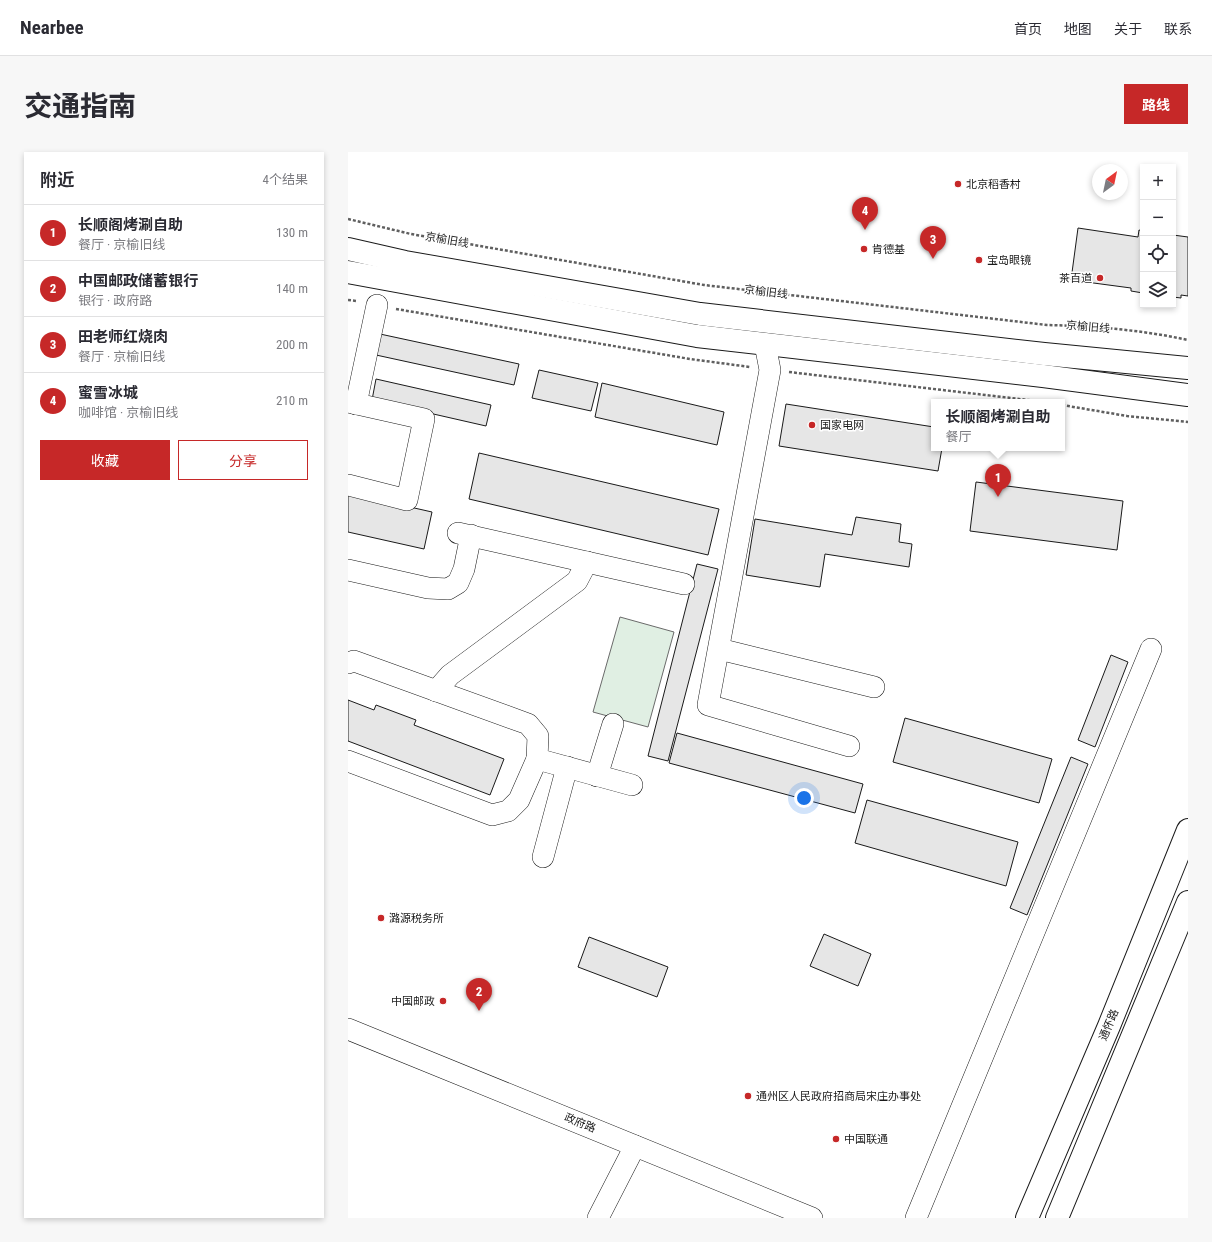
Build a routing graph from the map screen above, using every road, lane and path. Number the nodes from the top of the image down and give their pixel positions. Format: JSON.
{"nodes":[{"id":1,"x":348,"y":219,"type":"edge"},
{"id":2,"x":348,"y":249,"type":"edge"},
{"id":3,"x":348,"y":272,"type":"edge"},
{"id":4,"x":377,"y":305,"type":"dead end"},
{"id":5,"x":1188,"y":340,"type":"edge"},
{"id":6,"x":765,"y":344,"type":"junction"},
{"id":7,"x":1188,"y":368,"type":"edge"},
{"id":8,"x":1188,"y":395,"type":"edge"},
{"id":9,"x":352,"y":403,"type":"edge"},
{"id":10,"x":1065,"y":406,"type":"edge"},
{"id":11,"x":1188,"y":422,"type":"edge"},
{"id":12,"x":348,"y":485,"type":"edge"},
{"id":13,"x":587,"y":562,"type":"junction"},
{"id":14,"x":348,"y":570,"type":"edge"},
{"id":15,"x":684,"y":584,"type":"dead end"},
{"id":16,"x":719,"y":649,"type":"junction"},
{"id":17,"x":1150,"y":649,"type":"dead end"},
{"id":18,"x":348,"y":663,"type":"edge"},
{"id":19,"x":874,"y":687,"type":"dead end"},
{"id":20,"x":436,"y":691,"type":"junction"},
{"id":21,"x":613,"y":724,"type":"dead end"},
{"id":22,"x":849,"y":746,"type":"dead end"},
{"id":23,"x":537,"y":759,"type":"junction"},
{"id":24,"x":348,"y":761,"type":"edge"},
{"id":25,"x":567,"y":767,"type":"junction"},
{"id":26,"x":597,"y":776,"type":"junction"},
{"id":27,"x":632,"y":785,"type":"dead end"},
{"id":28,"x":1188,"y":830,"type":"edge"},
{"id":29,"x":543,"y":857,"type":"dead end"},
{"id":30,"x":1188,"y":902,"type":"edge"},
{"id":31,"x":348,"y":1029,"type":"edge"},
{"id":32,"x":635,"y":1146,"type":"junction"},
{"id":33,"x":598,"y":1218,"type":"edge"},
{"id":34,"x":812,"y":1218,"type":"edge"},
{"id":35,"x":916,"y":1218,"type":"edge"},
{"id":36,"x":1027,"y":1218,"type":"edge"},
{"id":37,"x":1057,"y":1218,"type":"edge"}],
"edges":[{"from":1,"to":5,"type":"path","name":"京榆旧线"},
{"from":2,"to":7,"type":"main road"},
{"from":3,"to":6,"type":"main road"},
{"from":4,"to":9,"type":"street"},
{"from":6,"to":8,"type":"main road"},
{"from":6,"to":16,"type":"street"},
{"from":9,"to":12,"type":"street"},
{"from":10,"to":11,"type":"path"},
{"from":13,"to":14,"type":"street"},
{"from":13,"to":15,"type":"street"},
{"from":13,"to":20,"type":"street"},
{"from":16,"to":19,"type":"street"},
{"from":16,"to":22,"type":"street"},
{"from":17,"to":35,"type":"street"},
{"from":18,"to":20,"type":"street"},
{"from":20,"to":23,"type":"street"},
{"from":21,"to":26,"type":"street"},
{"from":23,"to":24,"type":"street"},
{"from":23,"to":25,"type":"street"},
{"from":25,"to":26,"type":"street"},
{"from":25,"to":29,"type":"street"},
{"from":26,"to":27,"type":"street"},
{"from":28,"to":36,"type":"main road","name":"通怀路"},
{"from":30,"to":37,"type":"main road"},
{"from":31,"to":32,"type":"street","name":"政府路"},
{"from":32,"to":33,"type":"street"},
{"from":32,"to":34,"type":"street","name":"政府路"}]}
